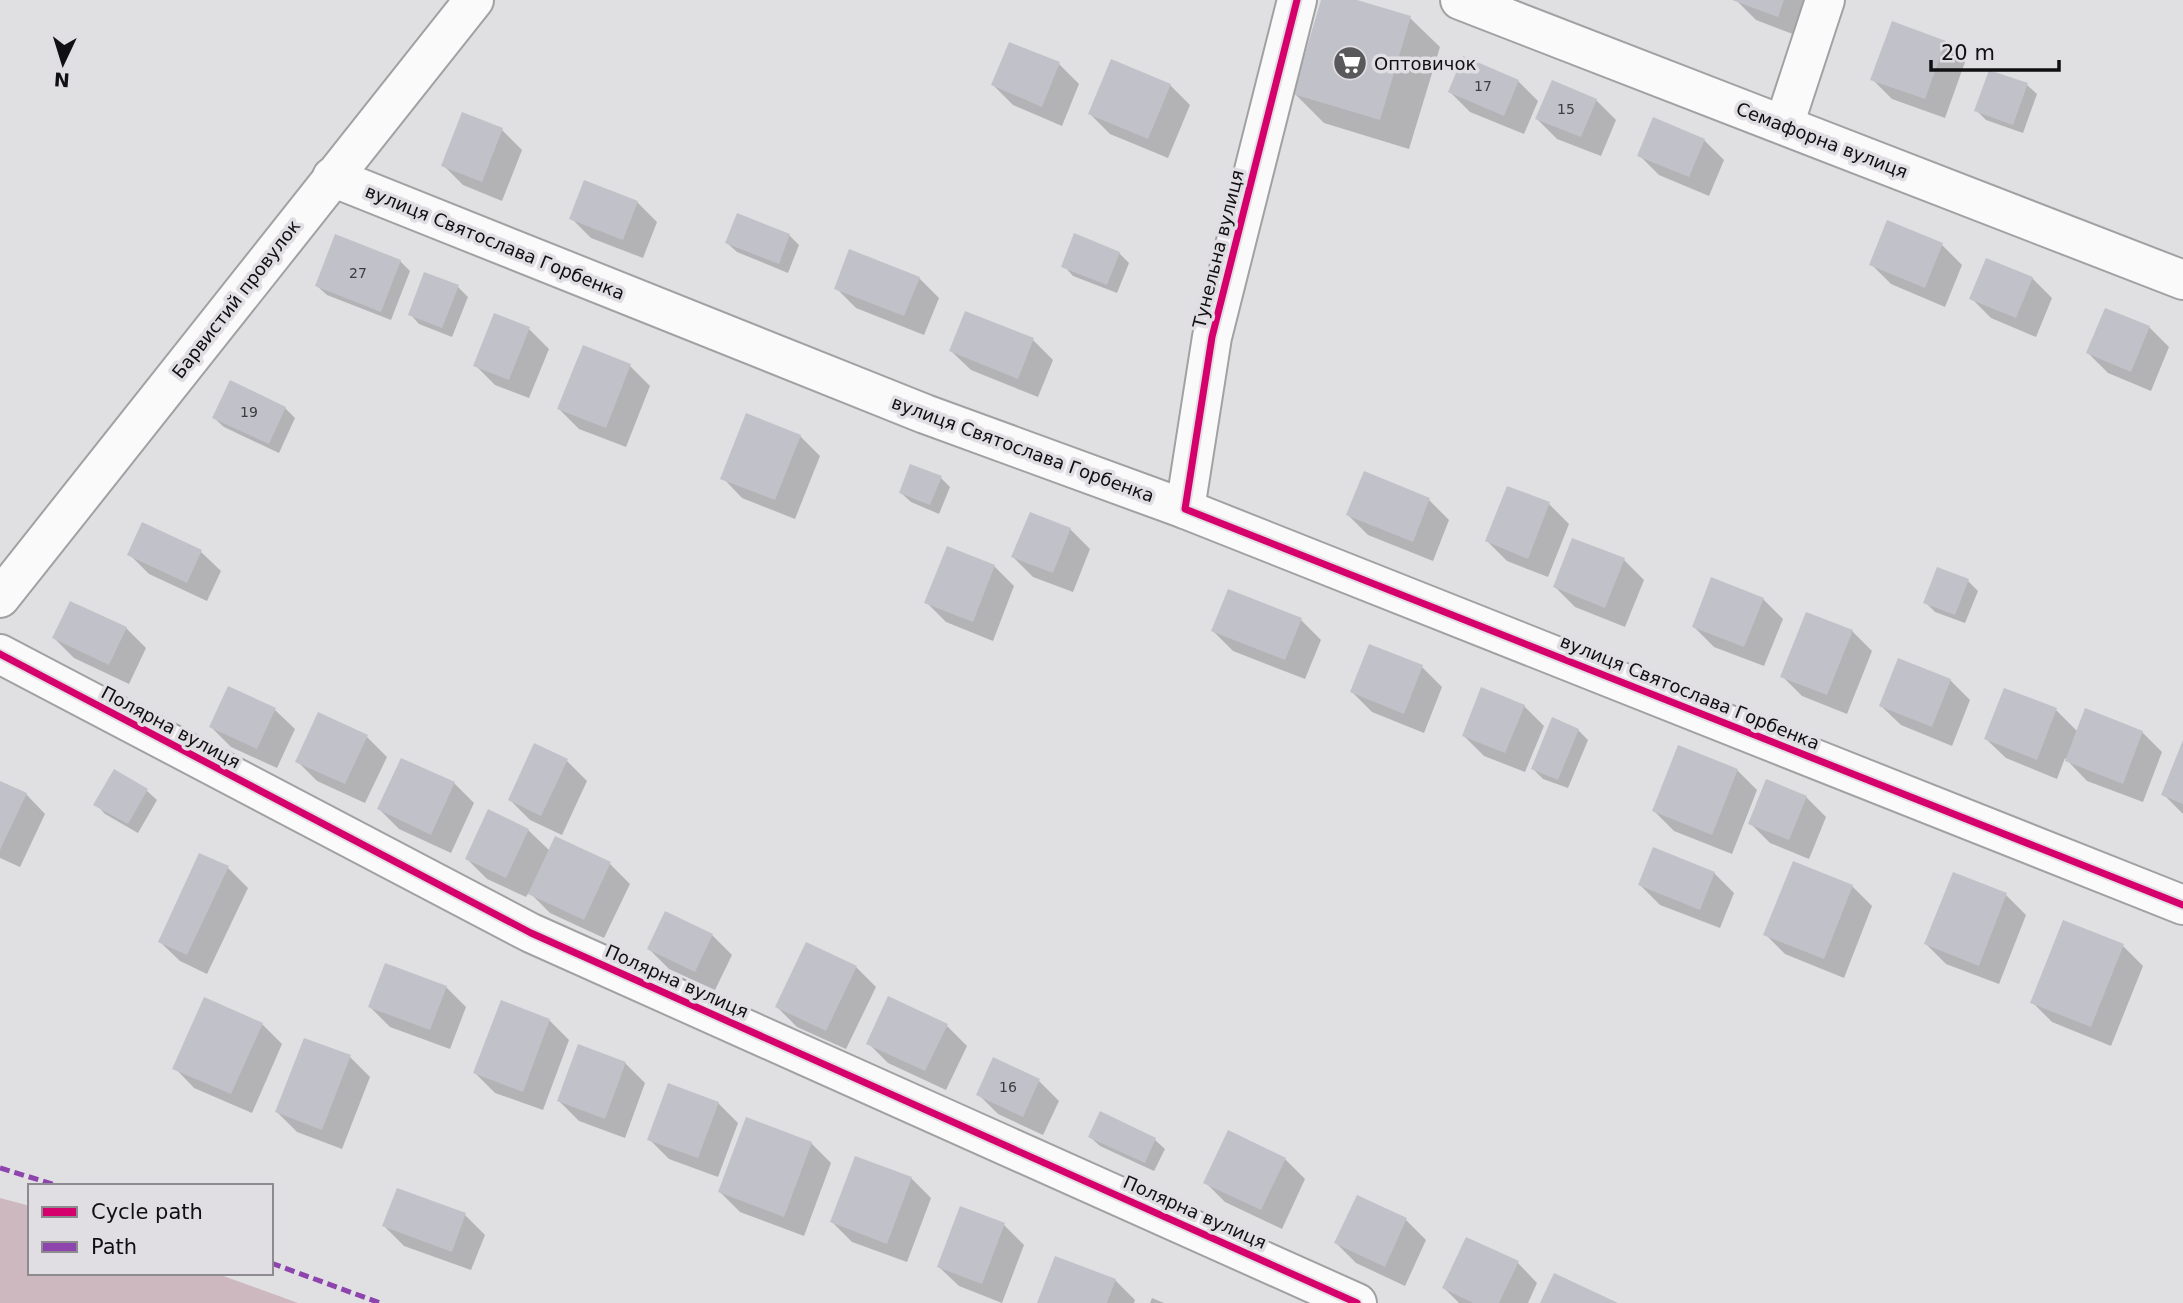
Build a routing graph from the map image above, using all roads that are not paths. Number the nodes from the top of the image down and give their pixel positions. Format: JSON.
{"nodes":[{"id":1,"x":474,"y":0,"type":"edge"},
{"id":2,"x":1297,"y":0,"type":"edge"},
{"id":3,"x":1460,"y":0,"type":"edge"},
{"id":4,"x":1825,"y":0,"type":"edge"},
{"id":5,"x":1784,"y":125,"type":"junction"},
{"id":6,"x":332,"y":177,"type":"junction"},
{"id":7,"x":2183,"y":280,"type":"edge"},
{"id":8,"x":1185,"y":509,"type":"junction"},
{"id":9,"x":0,"y":598,"type":"edge"},
{"id":10,"x":0,"y":654,"type":"edge"},
{"id":11,"x":2183,"y":905,"type":"edge"},
{"id":12,"x":1357,"y":1303,"type":"edge"}],
"edges":[{"from":1,"to":6,"type":"street","name":"Барвистий провулок"},
{"from":2,"to":8,"type":"street","name":"Тунельна вулиця"},
{"from":3,"to":5,"type":"street","name":"Семафорна вулиця"},
{"from":4,"to":5,"type":"street"},
{"from":5,"to":7,"type":"street","name":"Семафорна вулиця"},
{"from":6,"to":8,"type":"street","name":"вулиця Святослава Горбенка"},
{"from":6,"to":9,"type":"street","name":"Барвистий провулок"},
{"from":8,"to":11,"type":"street","name":"вулиця Святослава Горбенка"},
{"from":10,"to":12,"type":"street","name":"Полярна вулиця"}]}
